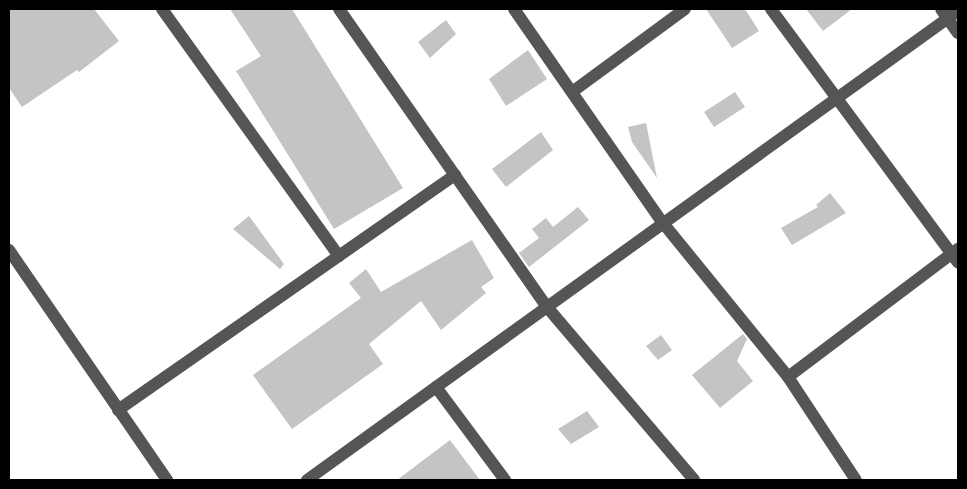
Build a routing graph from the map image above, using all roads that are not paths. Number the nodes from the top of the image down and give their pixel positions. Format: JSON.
{"nodes":[{"id":1,"x":162,"y":9,"type":"edge"},
{"id":2,"x":339,"y":9,"type":"edge"},
{"id":3,"x":514,"y":9,"type":"edge"},
{"id":4,"x":685,"y":9,"type":"edge"},
{"id":5,"x":771,"y":9,"type":"edge"},
{"id":6,"x":949,"y":13,"type":"edge"},
{"id":7,"x":958,"y":33,"type":"edge"},
{"id":8,"x":572,"y":92,"type":"junction"},
{"id":9,"x":836,"y":97,"type":"junction"},
{"id":10,"x":455,"y":175,"type":"junction"},
{"id":11,"x":663,"y":223,"type":"junction"},
{"id":12,"x":9,"y":250,"type":"edge"},
{"id":13,"x":956,"y":255,"type":"edge"},
{"id":14,"x":339,"y":256,"type":"junction"},
{"id":15,"x":547,"y":307,"type":"junction"},
{"id":16,"x":788,"y":377,"type":"junction"},
{"id":17,"x":436,"y":387,"type":"junction"},
{"id":18,"x":118,"y":410,"type":"junction"},
{"id":19,"x":167,"y":480,"type":"edge"},
{"id":20,"x":307,"y":480,"type":"edge"},
{"id":21,"x":505,"y":480,"type":"edge"},
{"id":22,"x":694,"y":480,"type":"edge"},
{"id":23,"x":856,"y":480,"type":"edge"}],
"edges":[{"from":1,"to":14,"type":"street"},
{"from":2,"to":10,"type":"street"},
{"from":3,"to":8,"type":"street"},
{"from":4,"to":8,"type":"street"},
{"from":5,"to":9,"type":"street"},
{"from":6,"to":7,"type":"street"},
{"from":6,"to":9,"type":"street"},
{"from":8,"to":11,"type":"street"},
{"from":9,"to":11,"type":"street"},
{"from":9,"to":13,"type":"street"},
{"from":10,"to":14,"type":"street"},
{"from":10,"to":15,"type":"street"},
{"from":11,"to":15,"type":"street"},
{"from":11,"to":16,"type":"street"},
{"from":12,"to":18,"type":"street"},
{"from":13,"to":16,"type":"street"},
{"from":14,"to":18,"type":"street"},
{"from":15,"to":17,"type":"street"},
{"from":15,"to":22,"type":"street"},
{"from":16,"to":23,"type":"street"},
{"from":17,"to":20,"type":"street"},
{"from":17,"to":21,"type":"street"},
{"from":18,"to":19,"type":"street"}]}
